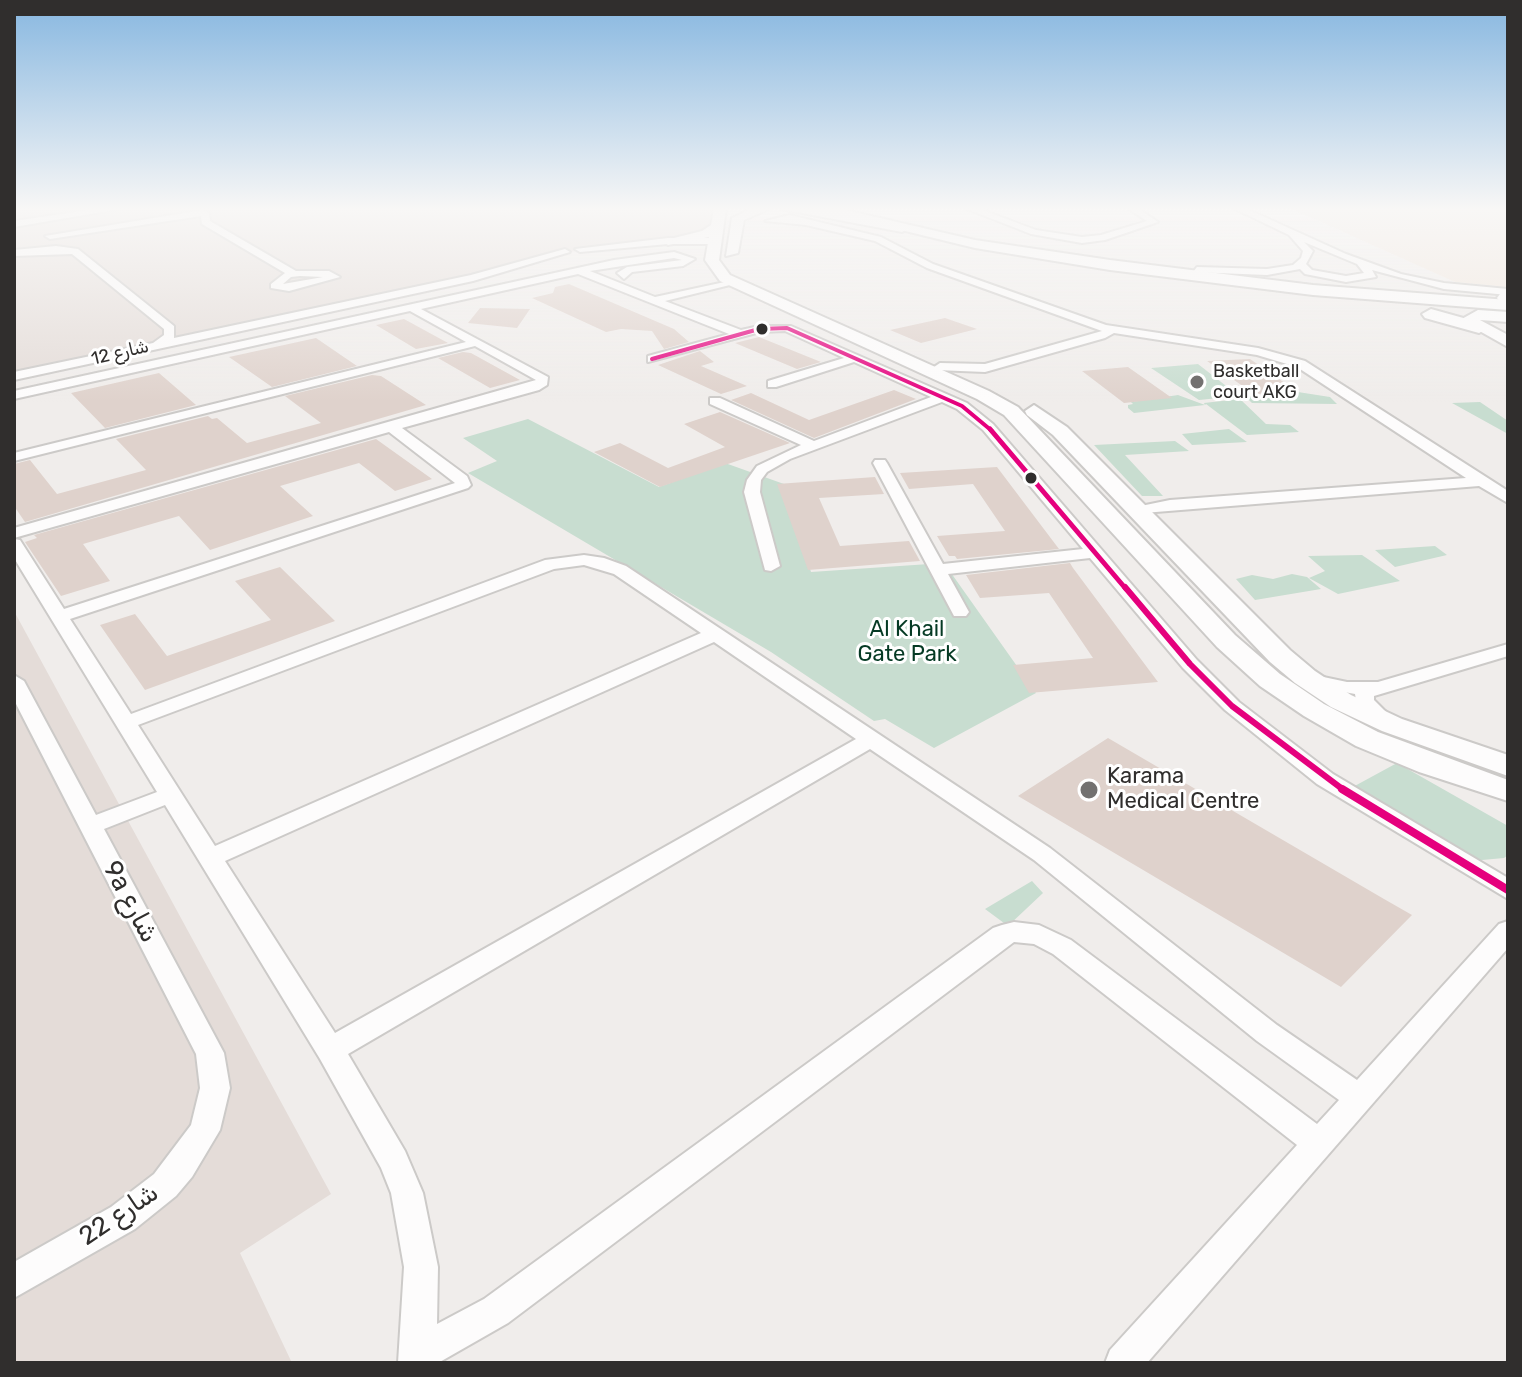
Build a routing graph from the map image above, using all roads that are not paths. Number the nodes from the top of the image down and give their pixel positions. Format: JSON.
{"nodes":[{"id":1,"x":102,"y":273,"type":"edge"},
{"id":2,"x":490,"y":273,"type":"edge"},
{"id":3,"x":513,"y":273,"type":"edge"},
{"id":4,"x":531,"y":273,"type":"edge"},
{"id":5,"x":596,"y":273,"type":"edge"},
{"id":6,"x":623,"y":273,"type":"edge"},
{"id":7,"x":714,"y":273,"type":"edge"},
{"id":8,"x":739,"y":273,"type":"edge"},
{"id":9,"x":763,"y":273,"type":"edge"},
{"id":10,"x":949,"y":273,"type":"edge"},
{"id":11,"x":1173,"y":273,"type":"edge"},
{"id":12,"x":1230,"y":273,"type":"edge"},
{"id":13,"x":1314,"y":273,"type":"edge"},
{"id":14,"x":1369,"y":273,"type":"edge"},
{"id":15,"x":1396,"y":273,"type":"edge"},
{"id":16,"x":294,"y":274,"type":"joint"},
{"id":17,"x":473,"y":278,"type":"junction"},
{"id":18,"x":1215,"y":279,"type":"junction"},
{"id":19,"x":605,"y":280,"type":"junction"},
{"id":20,"x":656,"y":300,"type":"junction"},
{"id":21,"x":1508,"y":301,"type":"edge"},
{"id":22,"x":410,"y":307,"type":"junction"},
{"id":23,"x":293,"y":316,"type":"junction"},
{"id":24,"x":337,"y":323,"type":"junction"},
{"id":25,"x":170,"y":328,"type":"junction"},
{"id":26,"x":1479,"y":328,"type":"junction"},
{"id":27,"x":1111,"y":330,"type":"junction"},
{"id":28,"x":226,"y":331,"type":"junction"},
{"id":29,"x":740,"y":334,"type":"junction"},
{"id":30,"x":479,"y":342,"type":"junction"},
{"id":31,"x":1508,"y":342,"type":"edge"},
{"id":32,"x":155,"y":345,"type":"junction"},
{"id":33,"x":856,"y":358,"type":"junction"},
{"id":34,"x":652,"y":359,"type":"dead end"},
{"id":35,"x":14,"y":376,"type":"edge"},
{"id":36,"x":983,"y":376,"type":"junction"},
{"id":37,"x":772,"y":384,"type":"dead end"},
{"id":38,"x":14,"y":395,"type":"edge"},
{"id":39,"x":944,"y":397,"type":"junction"},
{"id":40,"x":715,"y":401,"type":"dead end"},
{"id":41,"x":391,"y":427,"type":"junction"},
{"id":42,"x":814,"y":446,"type":"junction"},
{"id":43,"x":14,"y":457,"type":"edge"},
{"id":44,"x":880,"y":463,"type":"dead end"},
{"id":45,"x":1078,"y":479,"type":"junction"},
{"id":46,"x":1481,"y":481,"type":"junction"},
{"id":47,"x":1508,"y":498,"type":"edge"},
{"id":48,"x":1132,"y":505,"type":"junction"},
{"id":49,"x":14,"y":533,"type":"edge"},
{"id":50,"x":14,"y":544,"type":"edge"},
{"id":51,"x":1097,"y":552,"type":"junction"},
{"id":52,"x":771,"y":566,"type":"dead end"},
{"id":53,"x":938,"y":570,"type":"junction"},
{"id":54,"x":960,"y":612,"type":"dead end"},
{"id":55,"x":60,"y":616,"type":"junction"},
{"id":56,"x":715,"y":634,"type":"junction"},
{"id":57,"x":1508,"y":650,"type":"edge"},
{"id":58,"x":1305,"y":677,"type":"junction"},
{"id":59,"x":14,"y":681,"type":"edge"},
{"id":60,"x":1377,"y":688,"type":"junction"},
{"id":61,"x":125,"y":723,"type":"junction"},
{"id":62,"x":1392,"y":725,"type":"junction"},
{"id":63,"x":871,"y":739,"type":"junction"},
{"id":64,"x":1505,"y":785,"type":"edge"},
{"id":65,"x":170,"y":795,"type":"junction"},
{"id":66,"x":90,"y":826,"type":"junction"},
{"id":67,"x":210,"y":858,"type":"junction"},
{"id":68,"x":1508,"y":890,"type":"edge"},
{"id":69,"x":1505,"y":941,"type":"edge"},
{"id":70,"x":330,"y":1050,"type":"junction"},
{"id":71,"x":1360,"y":1098,"type":"junction"},
{"id":72,"x":205,"y":1130,"type":"joint"},
{"id":73,"x":1320,"y":1144,"type":"junction"},
{"id":74,"x":14,"y":1281,"type":"edge"},
{"id":75,"x":416,"y":1359,"type":"edge"},
{"id":76,"x":1123,"y":1363,"type":"edge"}],
"edges":[{"from":1,"to":25,"type":"street"},
{"from":2,"to":17,"type":"street","name":"شارع 12"},
{"from":3,"to":17,"type":"street","name":"شارع 12"},
{"from":4,"to":22,"type":"street"},
{"from":5,"to":19,"type":"street"},
{"from":6,"to":19,"type":"street"},
{"from":7,"to":20,"type":"street"},
{"from":8,"to":36,"type":"street"},
{"from":9,"to":45,"type":"street"},
{"from":10,"to":27,"type":"street"},
{"from":11,"to":18,"type":"main road"},
{"from":12,"to":21,"type":"main road"},
{"from":13,"to":14,"type":"street"},
{"from":15,"to":21,"type":"street"},
{"from":16,"to":16,"type":"street"},
{"from":17,"to":23,"type":"street","name":"شارع 12"},
{"from":18,"to":21,"type":"main road"},
{"from":18,"to":26,"type":"main road"},
{"from":19,"to":20,"type":"street"},
{"from":20,"to":29,"type":"street"},
{"from":21,"to":26,"type":"street"},
{"from":22,"to":24,"type":"street"},
{"from":22,"to":30,"type":"street"},
{"from":23,"to":24,"type":"street"},
{"from":23,"to":28,"type":"street","name":"شارع 12"},
{"from":24,"to":38,"type":"street"},
{"from":25,"to":28,"type":"street","name":"شارع 12"},
{"from":25,"to":32,"type":"street"},
{"from":26,"to":31,"type":"street"},
{"from":27,"to":36,"type":"street"},
{"from":27,"to":46,"type":"street"},
{"from":28,"to":32,"type":"street","name":"شارع 12"},
{"from":29,"to":33,"type":"street"},
{"from":29,"to":34,"type":"street"},
{"from":30,"to":41,"type":"street"},
{"from":30,"to":43,"type":"street"},
{"from":32,"to":35,"type":"street","name":"شارع 12"},
{"from":33,"to":37,"type":"street"},
{"from":33,"to":39,"type":"street"},
{"from":36,"to":48,"type":"street"},
{"from":39,"to":42,"type":"street"},
{"from":39,"to":51,"type":"street"},
{"from":40,"to":42,"type":"street"},
{"from":41,"to":49,"type":"street"},
{"from":41,"to":55,"type":"street"},
{"from":42,"to":52,"type":"street"},
{"from":44,"to":53,"type":"street"},
{"from":45,"to":48,"type":"street"},
{"from":45,"to":64,"type":"street"},
{"from":46,"to":47,"type":"street"},
{"from":46,"to":48,"type":"street"},
{"from":48,"to":58,"type":"street"},
{"from":50,"to":55,"type":"street"},
{"from":51,"to":53,"type":"street"},
{"from":51,"to":68,"type":"street"},
{"from":53,"to":54,"type":"street"},
{"from":55,"to":61,"type":"street"},
{"from":56,"to":61,"type":"street"},
{"from":56,"to":63,"type":"street"},
{"from":56,"to":67,"type":"street"},
{"from":57,"to":60,"type":"street"},
{"from":58,"to":60,"type":"street"},
{"from":58,"to":62,"type":"street"},
{"from":59,"to":66,"type":"street","name":"9a شارع"},
{"from":60,"to":62,"type":"street"},
{"from":61,"to":65,"type":"street"},
{"from":62,"to":64,"type":"street"},
{"from":63,"to":70,"type":"street"},
{"from":63,"to":71,"type":"street"},
{"from":65,"to":66,"type":"street"},
{"from":65,"to":67,"type":"street"},
{"from":66,"to":72,"type":"street","name":"9a شارع"},
{"from":67,"to":70,"type":"street"},
{"from":69,"to":71,"type":"street"},
{"from":70,"to":75,"type":"street"},
{"from":71,"to":73,"type":"street"},
{"from":72,"to":74,"type":"street","name":"شارع 22"},
{"from":73,"to":75,"type":"street"},
{"from":73,"to":76,"type":"street"}]}
